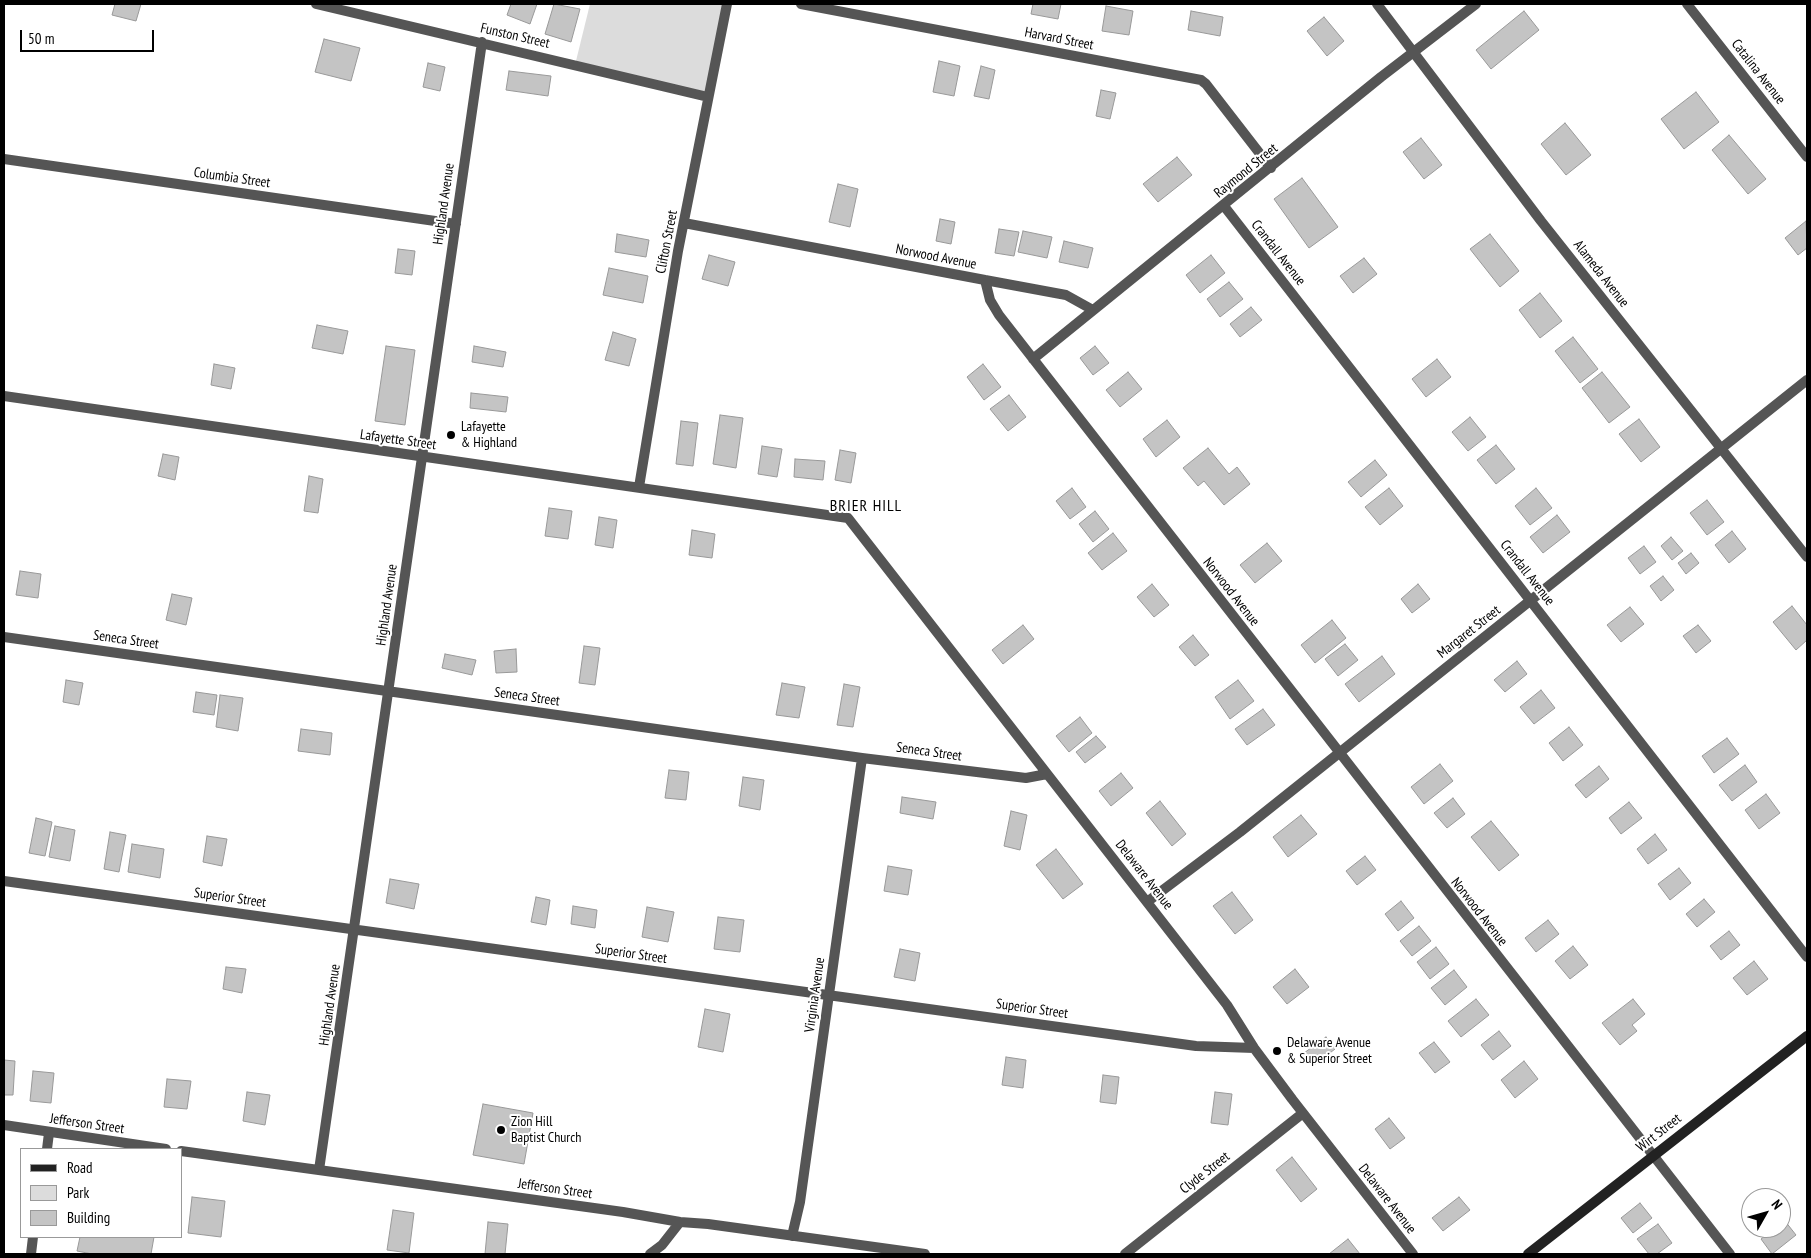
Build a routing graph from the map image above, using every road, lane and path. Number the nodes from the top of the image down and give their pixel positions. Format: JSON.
{"nodes":[{"id":1,"x":316,"y":4,"type":"edge"},
{"id":2,"x":727,"y":4,"type":"edge"},
{"id":3,"x":801,"y":4,"type":"edge"},
{"id":4,"x":1377,"y":4,"type":"edge"},
{"id":5,"x":1476,"y":4,"type":"edge"},
{"id":6,"x":1687,"y":4,"type":"edge"},
{"id":7,"x":482,"y":42,"type":"junction"},
{"id":8,"x":1414,"y":52,"type":"junction"},
{"id":9,"x":708,"y":97,"type":"junction"},
{"id":10,"x":1807,"y":157,"type":"edge"},
{"id":11,"x":4,"y":159,"type":"edge"},
{"id":12,"x":1271,"y":168,"type":"junction"},
{"id":13,"x":1224,"y":206,"type":"junction"},
{"id":14,"x":684,"y":223,"type":"junction"},
{"id":15,"x":456,"y":224,"type":"junction"},
{"id":16,"x":984,"y":280,"type":"junction"},
{"id":17,"x":1093,"y":310,"type":"junction"},
{"id":18,"x":1033,"y":359,"type":"junction"},
{"id":19,"x":1807,"y":380,"type":"edge"},
{"id":20,"x":4,"y":396,"type":"edge"},
{"id":21,"x":1722,"y":448,"type":"junction"},
{"id":22,"x":422,"y":457,"type":"junction"},
{"id":23,"x":639,"y":487,"type":"junction"},
{"id":24,"x":848,"y":518,"type":"joint"},
{"id":25,"x":1807,"y":558,"type":"edge"},
{"id":26,"x":1531,"y":600,"type":"junction"},
{"id":27,"x":4,"y":637,"type":"edge"},
{"id":28,"x":389,"y":691,"type":"junction"},
{"id":29,"x":1338,"y":753,"type":"junction"},
{"id":30,"x":862,"y":758,"type":"junction"},
{"id":31,"x":1047,"y":774,"type":"junction"},
{"id":32,"x":4,"y":881,"type":"edge"},
{"id":33,"x":1147,"y":902,"type":"junction"},
{"id":34,"x":354,"y":930,"type":"junction"},
{"id":35,"x":1807,"y":957,"type":"edge"},
{"id":36,"x":829,"y":995,"type":"junction"},
{"id":37,"x":1807,"y":1036,"type":"edge"},
{"id":38,"x":1254,"y":1048,"type":"junction"},
{"id":39,"x":1303,"y":1113,"type":"junction"},
{"id":40,"x":4,"y":1125,"type":"edge"},
{"id":41,"x":49,"y":1133,"type":"junction"},
{"id":42,"x":47,"y":1148,"type":"edge"},
{"id":43,"x":159,"y":1148,"type":"edge"},
{"id":44,"x":182,"y":1151,"type":"edge"},
{"id":45,"x":1651,"y":1156,"type":"junction"},
{"id":46,"x":319,"y":1170,"type":"junction"},
{"id":47,"x":680,"y":1222,"type":"junction"},
{"id":48,"x":792,"y":1236,"type":"junction"},
{"id":49,"x":33,"y":1238,"type":"edge"},
{"id":50,"x":31,"y":1254,"type":"edge"},
{"id":51,"x":650,"y":1254,"type":"edge"},
{"id":52,"x":924,"y":1254,"type":"edge"},
{"id":53,"x":1125,"y":1254,"type":"edge"},
{"id":54,"x":1412,"y":1254,"type":"edge"},
{"id":55,"x":1528,"y":1254,"type":"edge"},
{"id":56,"x":1730,"y":1254,"type":"edge"}],
"edges":[{"from":1,"to":7,"type":"street","name":"Funston Street"},
{"from":2,"to":9,"type":"street","name":"Clifton Street"},
{"from":3,"to":12,"type":"street","name":"Harvard Street"},
{"from":4,"to":8,"type":"street","name":"Alameda Avenue"},
{"from":5,"to":8,"type":"street","name":"Raymond Street"},
{"from":6,"to":10,"type":"street","name":"Catalina Avenue"},
{"from":7,"to":9,"type":"street","name":"Funston Street"},
{"from":7,"to":15,"type":"street","name":"Highland Avenue"},
{"from":8,"to":12,"type":"street","name":"Raymond Street"},
{"from":8,"to":21,"type":"street","name":"Alameda Avenue"},
{"from":9,"to":14,"type":"street","name":"Clifton Street"},
{"from":11,"to":15,"type":"street","name":"Columbia Street"},
{"from":12,"to":13,"type":"street","name":"Raymond Street"},
{"from":13,"to":17,"type":"street","name":"Raymond Street"},
{"from":13,"to":26,"type":"street","name":"Crandall Avenue"},
{"from":14,"to":16,"type":"street","name":"Norwood Avenue"},
{"from":14,"to":23,"type":"street","name":"Clifton Street"},
{"from":15,"to":22,"type":"street","name":"Highland Avenue"},
{"from":16,"to":17,"type":"street"},
{"from":16,"to":18,"type":"street","name":"Norwood Avenue"},
{"from":17,"to":18,"type":"street","name":"Raymond Street"},
{"from":18,"to":29,"type":"street","name":"Norwood Avenue"},
{"from":19,"to":21,"type":"street","name":"Margaret Street"},
{"from":20,"to":22,"type":"street","name":"Lafayette Street"},
{"from":21,"to":25,"type":"street","name":"Alameda Avenue"},
{"from":21,"to":26,"type":"street","name":"Margaret Street"},
{"from":22,"to":23,"type":"street","name":"Lafayette Street"},
{"from":22,"to":28,"type":"street","name":"Highland Avenue"},
{"from":23,"to":24,"type":"street","name":"Lafayette Street"},
{"from":24,"to":31,"type":"street","name":"Delaware Avenue"},
{"from":26,"to":29,"type":"street","name":"Margaret Street"},
{"from":26,"to":35,"type":"street","name":"Crandall Avenue"},
{"from":27,"to":28,"type":"street","name":"Seneca Street"},
{"from":28,"to":30,"type":"street","name":"Seneca Street"},
{"from":28,"to":34,"type":"street","name":"Highland Avenue"},
{"from":29,"to":33,"type":"street","name":"Margaret Street"},
{"from":29,"to":45,"type":"street","name":"Norwood Avenue"},
{"from":30,"to":31,"type":"street","name":"Seneca Street"},
{"from":30,"to":36,"type":"street","name":"Virginia Avenue"},
{"from":31,"to":33,"type":"street","name":"Delaware Avenue"},
{"from":32,"to":34,"type":"street","name":"Superior Street"},
{"from":33,"to":38,"type":"street","name":"Delaware Avenue"},
{"from":34,"to":36,"type":"street","name":"Superior Street"},
{"from":34,"to":46,"type":"street","name":"Highland Avenue"},
{"from":36,"to":38,"type":"street","name":"Superior Street"},
{"from":36,"to":48,"type":"street","name":"Virginia Avenue"},
{"from":37,"to":45,"type":"main road","name":"Wirt Street"},
{"from":38,"to":39,"type":"street","name":"Delaware Avenue"},
{"from":39,"to":53,"type":"street","name":"Clyde Street"},
{"from":39,"to":54,"type":"street","name":"Delaware Avenue"},
{"from":40,"to":41,"type":"street","name":"Jefferson Street"},
{"from":41,"to":42,"type":"street"},
{"from":41,"to":43,"type":"street","name":"Jefferson Street"},
{"from":44,"to":46,"type":"street","name":"Jefferson Street"},
{"from":45,"to":55,"type":"main road","name":"Wirt Street"},
{"from":45,"to":56,"type":"street","name":"Norwood Avenue"},
{"from":46,"to":47,"type":"street","name":"Jefferson Street"},
{"from":47,"to":48,"type":"street","name":"Jefferson Street"},
{"from":47,"to":51,"type":"street"},
{"from":48,"to":52,"type":"street","name":"Jefferson Street"},
{"from":49,"to":50,"type":"street"}]}
